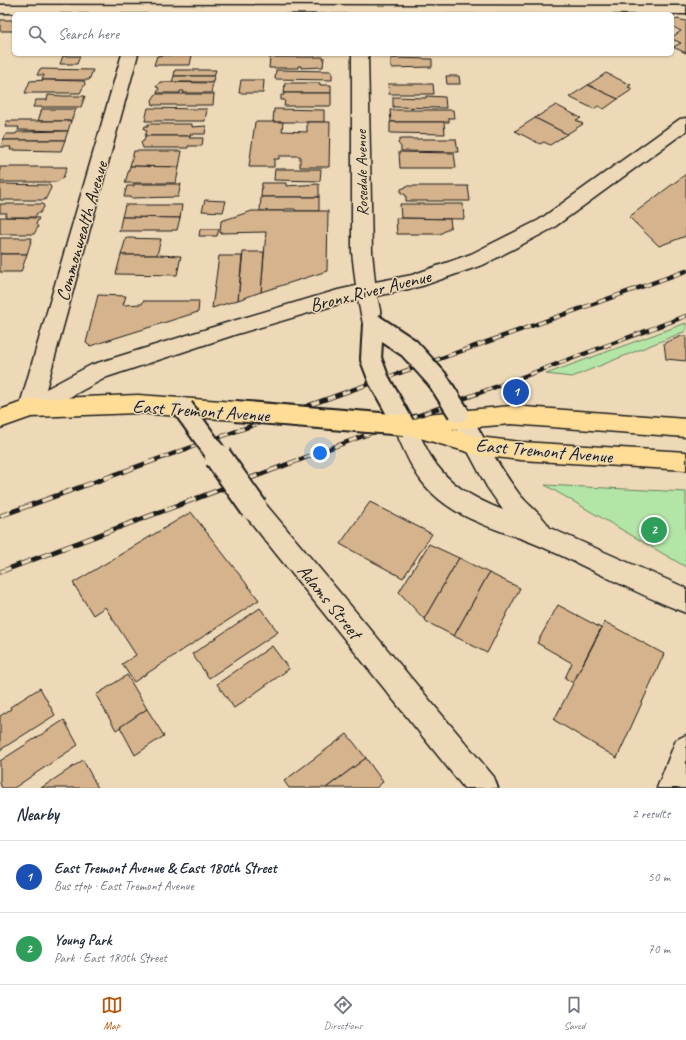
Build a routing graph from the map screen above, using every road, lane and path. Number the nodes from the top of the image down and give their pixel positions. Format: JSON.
{"nodes":[{"id":1,"x":511,"y":5,"type":"edge"},
{"id":2,"x":563,"y":5,"type":"edge"},
{"id":3,"x":144,"y":8,"type":"edge"},
{"id":4,"x":359,"y":8,"type":"edge"},
{"id":5,"x":0,"y":9,"type":"edge"},
{"id":6,"x":686,"y":10,"type":"edge"},
{"id":7,"x":129,"y":56,"type":"edge"},
{"id":8,"x":360,"y":56,"type":"edge"},
{"id":9,"x":686,"y":123,"type":"edge"},
{"id":10,"x":366,"y":291,"type":"junction"},
{"id":11,"x":373,"y":324,"type":"junction"},
{"id":12,"x":30,"y":408,"type":"junction"},
{"id":13,"x":183,"y":408,"type":"junction"},
{"id":14,"x":461,"y":416,"type":"junction"},
{"id":15,"x":0,"y":419,"type":"edge"},
{"id":16,"x":686,"y":428,"type":"edge"},
{"id":17,"x":417,"y":432,"type":"junction"},
{"id":18,"x":478,"y":446,"type":"junction"},
{"id":19,"x":686,"y":461,"type":"edge"},
{"id":20,"x":548,"y":538,"type":"junction"},
{"id":21,"x":686,"y":601,"type":"edge"},
{"id":22,"x":686,"y":750,"type":"edge"},
{"id":23,"x":483,"y":788,"type":"edge"},
{"id":24,"x":672,"y":788,"type":"edge"}],
"edges":[{"from":1,"to":2,"type":"street"},
{"from":1,"to":4,"type":"street"},
{"from":2,"to":6,"type":"street"},
{"from":3,"to":4,"type":"street"},
{"from":3,"to":5,"type":"street"},
{"from":7,"to":12,"type":"street","name":"Commonwealth Avenue"},
{"from":8,"to":10,"type":"street","name":"Rosedale Avenue"},
{"from":9,"to":10,"type":"street","name":"Bronx River Avenue"},
{"from":10,"to":11,"type":"street","name":"Rosedale Avenue"},
{"from":10,"to":12,"type":"street","name":"Bronx River Avenue"},
{"from":11,"to":14,"type":"street","bridge":true},
{"from":11,"to":17,"type":"street","name":"Rosedale Avenue","bridge":true},
{"from":12,"to":13,"type":"main road","name":"East Tremont Avenue"},
{"from":12,"to":15,"type":"main road","name":"East Tremont Avenue"},
{"from":13,"to":17,"type":"main road","name":"East Tremont Avenue","bridge":true},
{"from":13,"to":23,"type":"street","name":"Adams Street","bridge":true},
{"from":14,"to":16,"type":"main road","name":"East Tremont Avenue"},
{"from":14,"to":17,"type":"main road","name":"East Tremont Avenue"},
{"from":14,"to":18,"type":"street"},
{"from":17,"to":18,"type":"main road","name":"East Tremont Avenue"},
{"from":17,"to":20,"type":"street","name":"Rosedale Avenue"},
{"from":18,"to":19,"type":"main road","name":"East Tremont Avenue"},
{"from":18,"to":20,"type":"street"},
{"from":20,"to":21,"type":"street","name":"Rosedale Avenue"},
{"from":22,"to":24,"type":"street"}]}
